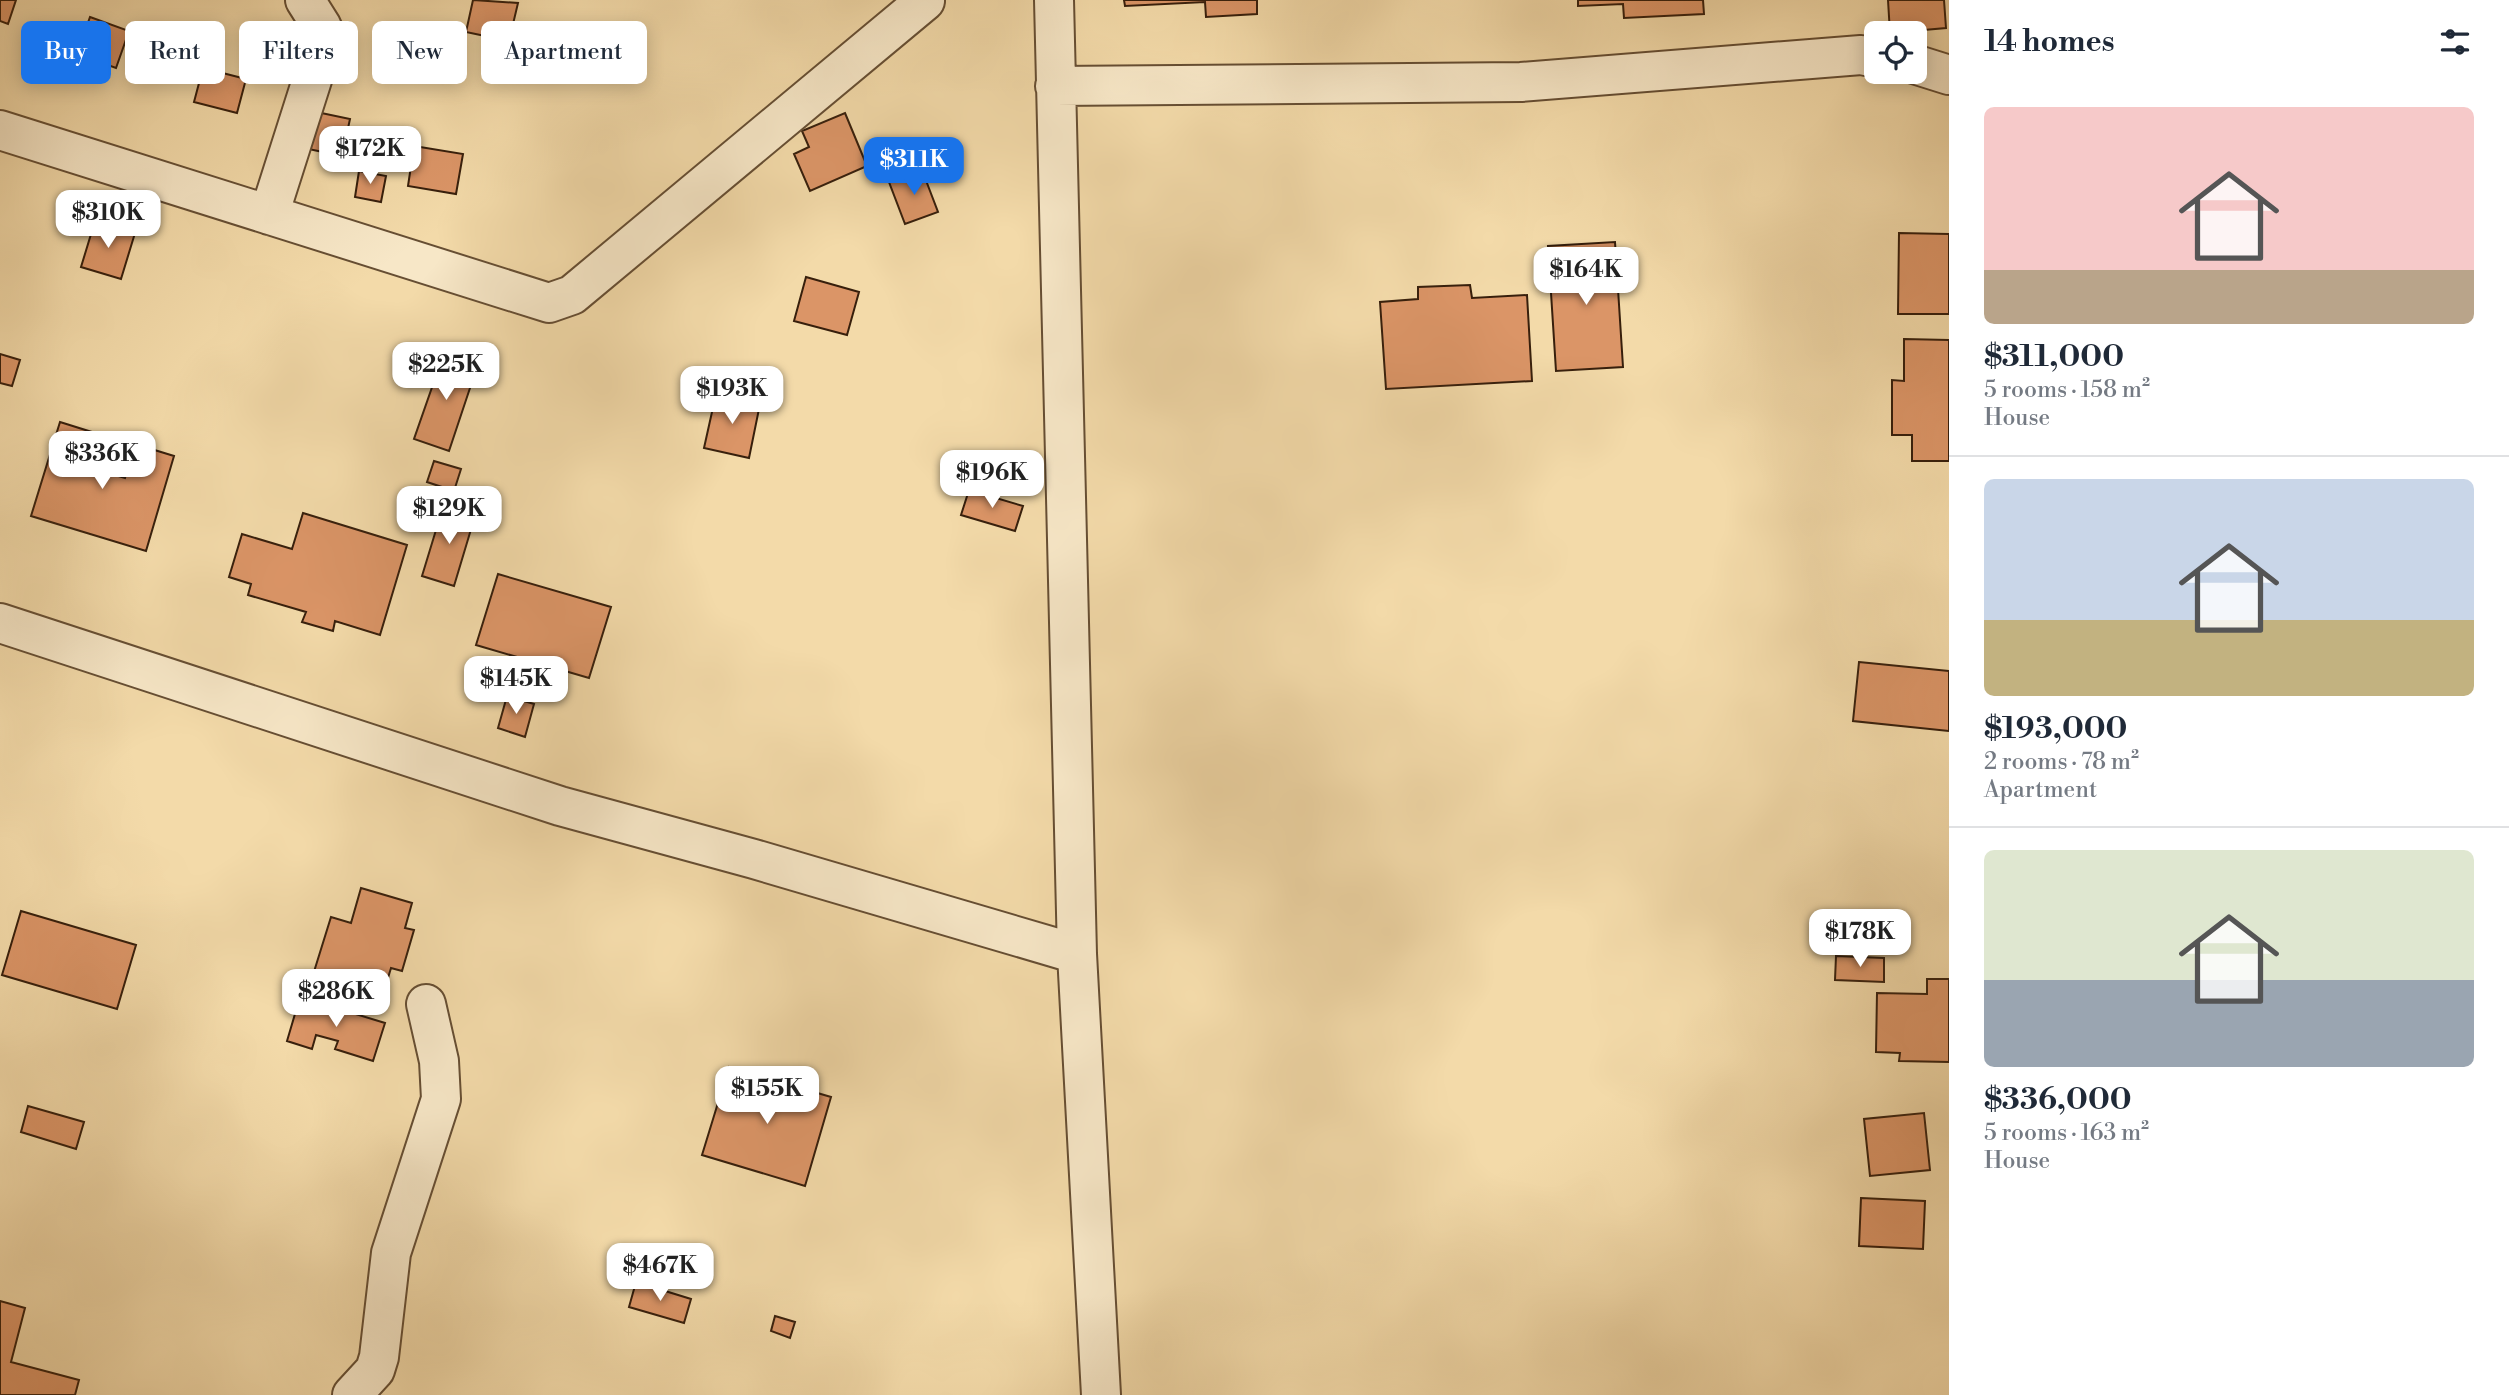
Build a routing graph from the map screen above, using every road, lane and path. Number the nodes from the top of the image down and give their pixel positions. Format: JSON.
{"nodes":[{"id":1,"x":305,"y":0,"type":"edge"},
{"id":2,"x":1054,"y":0,"type":"edge"},
{"id":3,"x":925,"y":1,"type":"edge"},
{"id":4,"x":1864,"y":58,"type":"edge"},
{"id":5,"x":1927,"y":68,"type":"edge"},
{"id":6,"x":1949,"y":75,"type":"edge"},
{"id":7,"x":1055,"y":86,"type":"junction"},
{"id":8,"x":0,"y":130,"type":"edge"},
{"id":9,"x":269,"y":215,"type":"junction"},
{"id":10,"x":0,"y":623,"type":"edge"},
{"id":11,"x":1077,"y":954,"type":"junction"},
{"id":12,"x":426,"y":1004,"type":"dead end"},
{"id":13,"x":352,"y":1395,"type":"edge"},
{"id":14,"x":1101,"y":1395,"type":"edge"}],
"edges":[{"from":1,"to":9,"type":"street"},
{"from":2,"to":7,"type":"street"},
{"from":3,"to":9,"type":"street"},
{"from":4,"to":7,"type":"street"},
{"from":5,"to":6,"type":"street"},
{"from":7,"to":11,"type":"street"},
{"from":8,"to":9,"type":"street"},
{"from":10,"to":11,"type":"street"},
{"from":11,"to":14,"type":"street"},
{"from":12,"to":13,"type":"street"}]}
